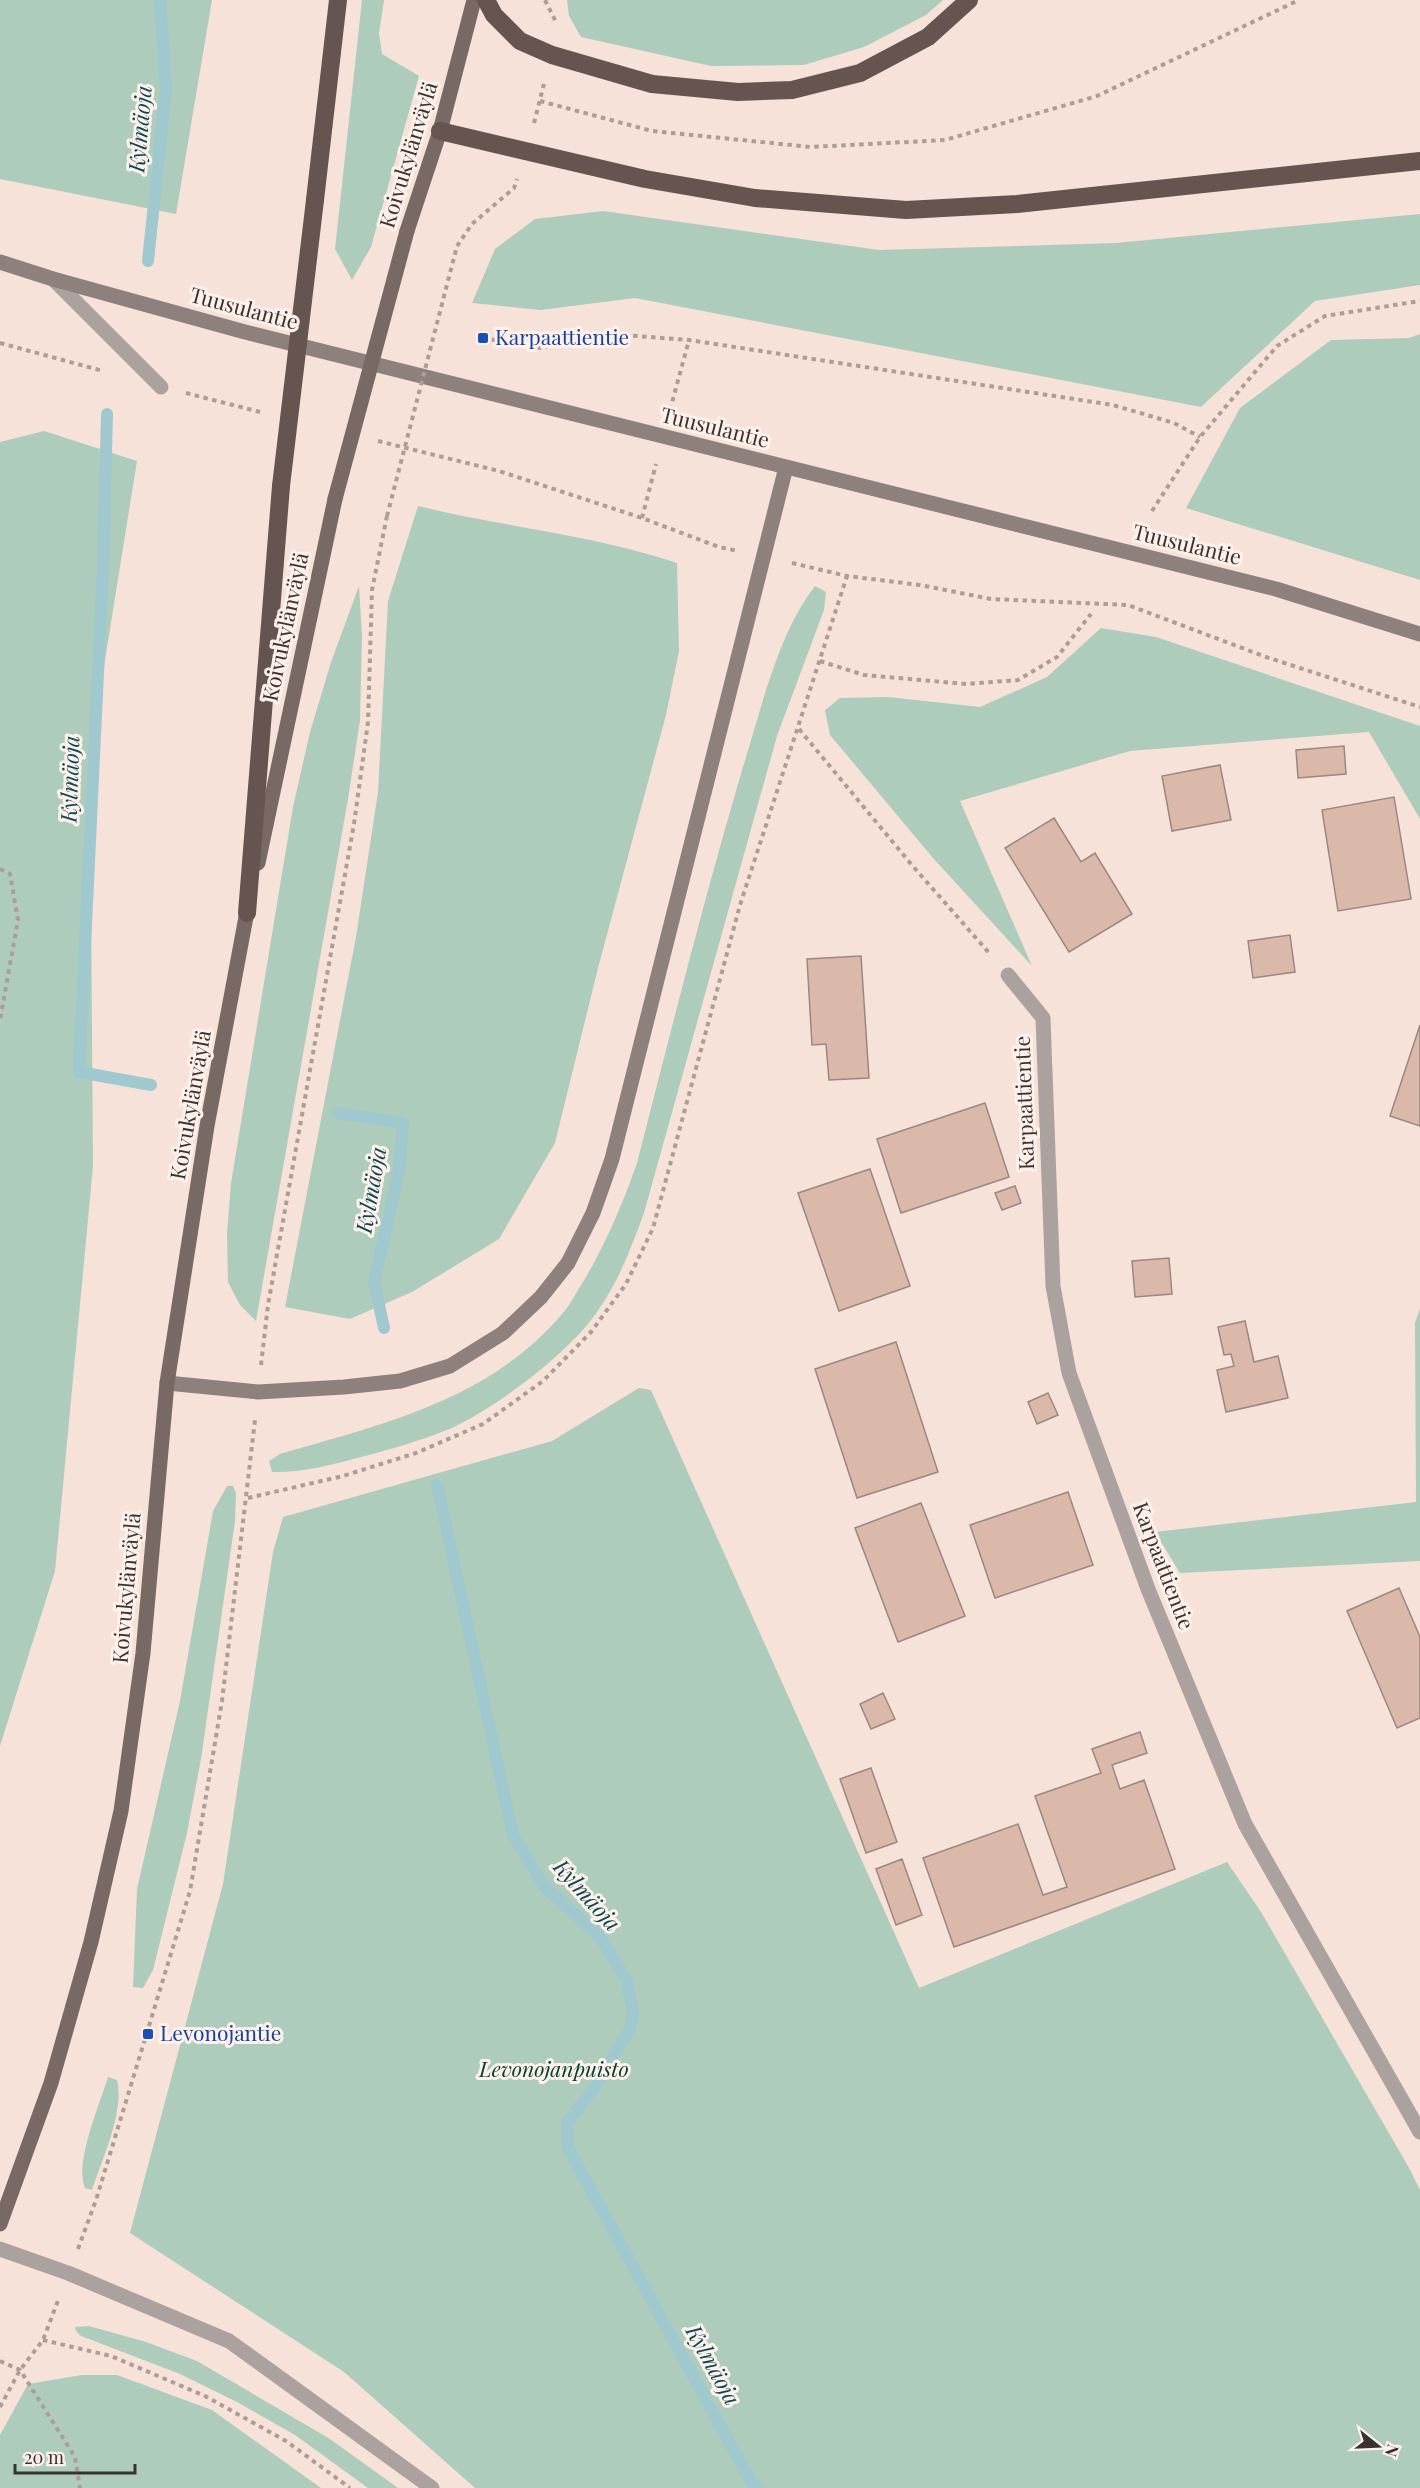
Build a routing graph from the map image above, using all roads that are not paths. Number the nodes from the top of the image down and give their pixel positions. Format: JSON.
{"nodes":[{"id":1,"x":338,"y":0,"type":"edge"},
{"id":2,"x":474,"y":0,"type":"edge"},
{"id":3,"x":486,"y":0,"type":"edge"},
{"id":4,"x":969,"y":0,"type":"edge"},
{"id":5,"x":440,"y":131,"type":"junction"},
{"id":6,"x":1420,"y":161,"type":"edge"},
{"id":7,"x":0,"y":262,"type":"edge"},
{"id":8,"x":53,"y":279,"type":"junction"},
{"id":9,"x":161,"y":387,"type":"road end"},
{"id":10,"x":786,"y":467,"type":"junction"},
{"id":11,"x":1420,"y":634,"type":"edge"},
{"id":12,"x":247,"y":913,"type":"junction"},
{"id":13,"x":1008,"y":975,"type":"road end"},
{"id":14,"x":167,"y":1383,"type":"junction"},
{"id":15,"x":1420,"y":2132,"type":"edge"},
{"id":16,"x":0,"y":2224,"type":"edge"},
{"id":17,"x":0,"y":2249,"type":"edge"},
{"id":18,"x":432,"y":2488,"type":"edge"}],
"edges":[{"from":1,"to":12,"type":"highway","bridge":true},
{"from":2,"to":5,"type":"main road","name":"Koivukylänväylä"},
{"from":3,"to":4,"type":"highway"},
{"from":5,"to":6,"type":"highway"},
{"from":5,"to":12,"type":"main road","name":"Koivukylänväylä","bridge":true},
{"from":7,"to":8,"type":"main road","name":"Tuusulantie"},
{"from":8,"to":9,"type":"street"},
{"from":8,"to":10,"type":"main road","name":"Tuusulantie"},
{"from":10,"to":11,"type":"main road","name":"Tuusulantie"},
{"from":10,"to":14,"type":"main road"},
{"from":12,"to":14,"type":"main road","name":"Koivukylänväylä"},
{"from":13,"to":15,"type":"street","name":"Karpaattientie"},
{"from":14,"to":16,"type":"main road","name":"Koivukylänväylä"},
{"from":17,"to":18,"type":"street"}]}
